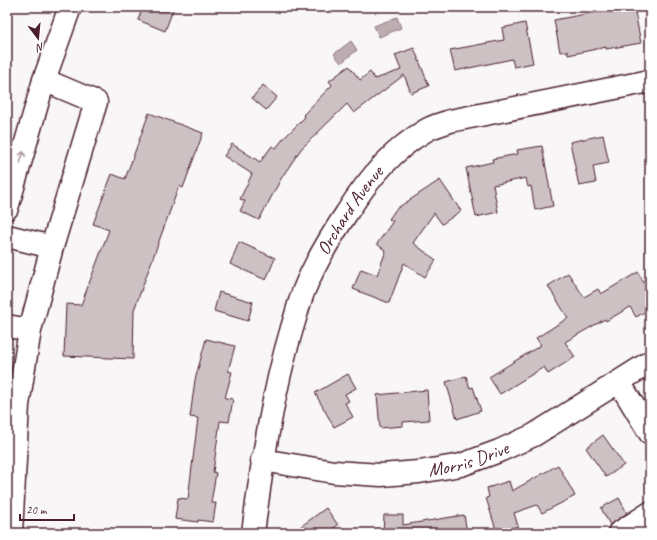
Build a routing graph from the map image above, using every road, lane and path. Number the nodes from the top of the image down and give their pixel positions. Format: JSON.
{"nodes":[{"id":1,"x":70,"y":7,"type":"edge"},
{"id":2,"x":44,"y":80,"type":"junction"},
{"id":3,"x":650,"y":81,"type":"edge"},
{"id":4,"x":7,"y":208,"type":"edge"},
{"id":5,"x":7,"y":236,"type":"edge"},
{"id":6,"x":52,"y":247,"type":"junction"},
{"id":7,"x":7,"y":326,"type":"edge"},
{"id":8,"x":30,"y":330,"type":"junction"},
{"id":9,"x":650,"y":362,"type":"edge"},
{"id":10,"x":619,"y":382,"type":"junction"},
{"id":11,"x":13,"y":404,"type":"edge"},
{"id":12,"x":650,"y":433,"type":"edge"},
{"id":13,"x":262,"y":460,"type":"junction"},
{"id":14,"x":650,"y":513,"type":"edge"},
{"id":15,"x":11,"y":533,"type":"edge"},
{"id":16,"x":253,"y":533,"type":"edge"},
{"id":17,"x":619,"y":533,"type":"edge"}],
"edges":[{"from":1,"to":2,"type":"main road"},
{"from":4,"to":2,"type":"main road","one_way":true},
{"from":2,"to":6,"type":"main road"},
{"from":3,"to":13,"type":"main road","name":"Orchard Avenue"},
{"from":5,"to":6,"type":"main road"},
{"from":6,"to":8,"type":"main road"},
{"from":7,"to":8,"type":"main road"},
{"from":8,"to":11,"type":"main road"},
{"from":9,"to":10,"type":"main road","name":"Morris Drive"},
{"from":10,"to":12,"type":"main road"},
{"from":10,"to":13,"type":"main road","name":"Morris Drive"},
{"from":11,"to":15,"type":"main road"},
{"from":13,"to":16,"type":"main road","name":"Orchard Avenue"},
{"from":14,"to":17,"type":"main road"}]}
